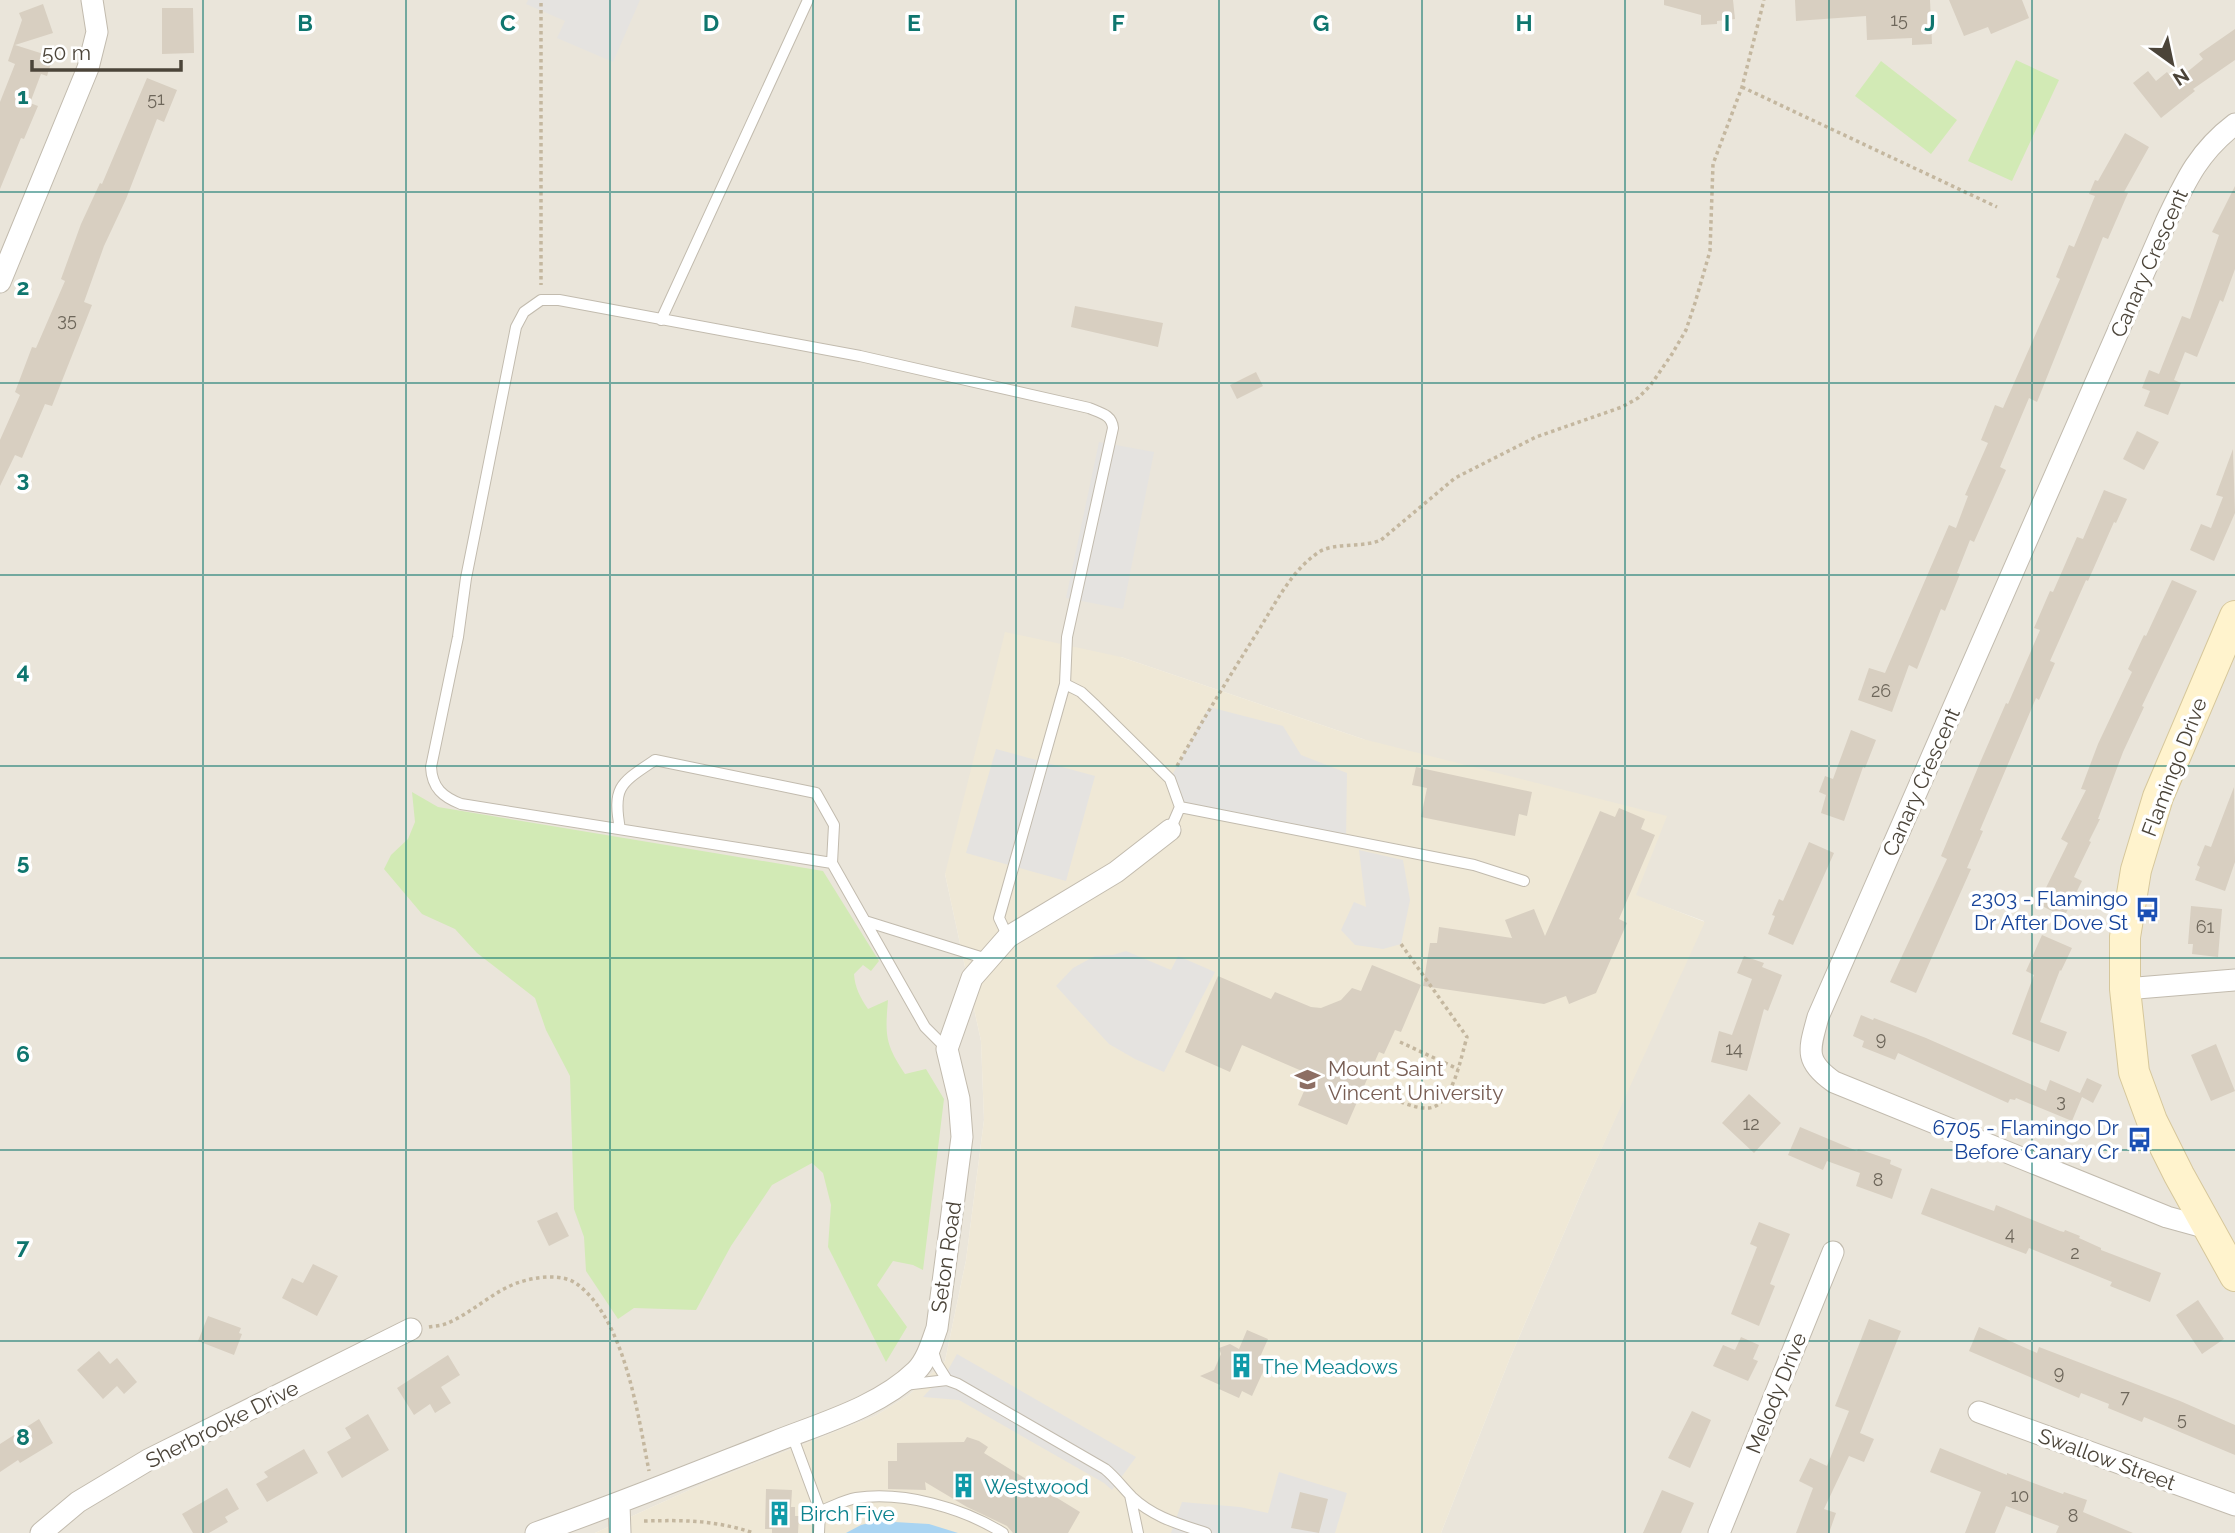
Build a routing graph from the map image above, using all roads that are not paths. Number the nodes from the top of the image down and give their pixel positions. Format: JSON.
{"nodes":[{"id":1,"x":92,"y":0,"type":"edge"},
{"id":2,"x":808,"y":0,"type":"edge"},
{"id":3,"x":2235,"y":124,"type":"edge"},
{"id":4,"x":0,"y":282,"type":"edge"},
{"id":5,"x":660,"y":320,"type":"junction"},
{"id":6,"x":2235,"y":616,"type":"edge"},
{"id":7,"x":1065,"y":684,"type":"junction"},
{"id":8,"x":1180,"y":807,"type":"junction"},
{"id":9,"x":620,"y":830,"type":"junction"},
{"id":10,"x":1170,"y":830,"type":"joint"},
{"id":11,"x":832,"y":863,"type":"junction"},
{"id":12,"x":1524,"y":881,"type":"dead end"},
{"id":13,"x":865,"y":921,"type":"junction"},
{"id":14,"x":1008,"y":937,"type":"junction"},
{"id":15,"x":987,"y":959,"type":"junction"},
{"id":16,"x":2235,"y":979,"type":"edge"},
{"id":17,"x":2125,"y":989,"type":"junction"},
{"id":18,"x":947,"y":1049,"type":"junction"},
{"id":19,"x":2207,"y":1228,"type":"junction"},
{"id":20,"x":1833,"y":1252,"type":"dead end"},
{"id":21,"x":2235,"y":1276,"type":"edge"},
{"id":22,"x":411,"y":1329,"type":"road end"},
{"id":23,"x":931,"y":1345,"type":"junction"},
{"id":24,"x":947,"y":1380,"type":"junction"},
{"id":25,"x":897,"y":1386,"type":"junction"},
{"id":26,"x":1979,"y":1412,"type":"dead end"},
{"id":27,"x":792,"y":1435,"type":"junction"},
{"id":28,"x":1130,"y":1495,"type":"junction"},
{"id":29,"x":619,"y":1504,"type":"junction"},
{"id":30,"x":2235,"y":1505,"type":"edge"},
{"id":31,"x":820,"y":1511,"type":"junction"},
{"id":32,"x":41,"y":1533,"type":"edge"},
{"id":33,"x":536,"y":1533,"type":"edge"},
{"id":34,"x":620,"y":1533,"type":"edge"},
{"id":35,"x":819,"y":1533,"type":"edge"},
{"id":36,"x":1003,"y":1533,"type":"edge"},
{"id":37,"x":1138,"y":1533,"type":"edge"},
{"id":38,"x":1206,"y":1533,"type":"edge"},
{"id":39,"x":1719,"y":1533,"type":"edge"}],
"edges":[{"from":1,"to":4,"type":"street"},
{"from":2,"to":5,"type":"lane"},
{"from":3,"to":19,"type":"street","name":"Canary Crescent"},
{"from":5,"to":7,"type":"lane"},
{"from":5,"to":9,"type":"lane"},
{"from":6,"to":17,"type":"street","name":"Flamingo Drive"},
{"from":7,"to":8,"type":"lane"},
{"from":7,"to":14,"type":"lane"},
{"from":8,"to":10,"type":"lane"},
{"from":8,"to":12,"type":"lane"},
{"from":9,"to":11,"type":"lane"},
{"from":9,"to":11,"type":"lane"},
{"from":10,"to":14,"type":"street"},
{"from":11,"to":13,"type":"lane"},
{"from":13,"to":15,"type":"lane"},
{"from":13,"to":18,"type":"lane"},
{"from":14,"to":15,"type":"street"},
{"from":15,"to":18,"type":"street"},
{"from":16,"to":17,"type":"street"},
{"from":17,"to":19,"type":"street","name":"Flamingo Drive"},
{"from":18,"to":23,"type":"street","name":"Seton Road"},
{"from":19,"to":21,"type":"street","name":"Flamingo Drive"},
{"from":20,"to":39,"type":"street","name":"Melody Drive"},
{"from":22,"to":32,"type":"street","name":"Sherbrooke Drive"},
{"from":23,"to":24,"type":"lane"},
{"from":23,"to":25,"type":"street","name":"Seton Road"},
{"from":24,"to":25,"type":"lane"},
{"from":24,"to":28,"type":"lane"},
{"from":25,"to":27,"type":"street","name":"Seton Road"},
{"from":26,"to":30,"type":"street","name":"Swallow Street"},
{"from":27,"to":29,"type":"street","name":"Seton Road"},
{"from":27,"to":31,"type":"lane"},
{"from":28,"to":37,"type":"lane"},
{"from":28,"to":38,"type":"lane"},
{"from":29,"to":33,"type":"street","name":"Seton Road"},
{"from":29,"to":34,"type":"street"},
{"from":31,"to":35,"type":"lane"},
{"from":31,"to":36,"type":"lane"}]}
